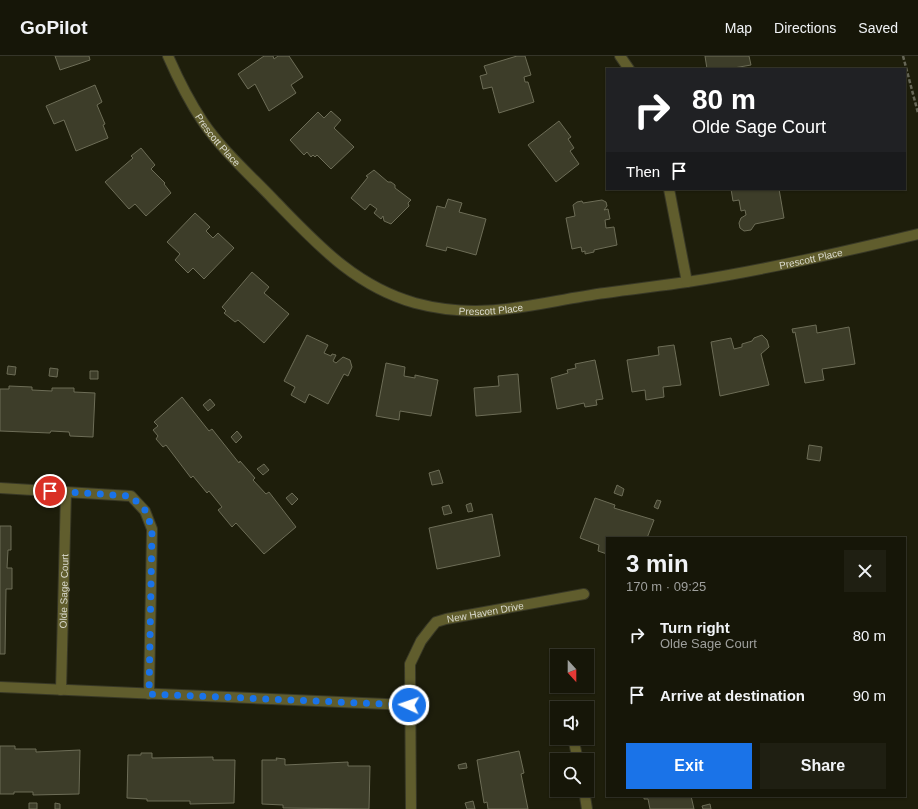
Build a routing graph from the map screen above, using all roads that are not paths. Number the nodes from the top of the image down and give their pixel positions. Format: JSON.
{"nodes":[{"id":1,"x":168,"y":56,"type":"edge"},
{"id":2,"x":620,"y":56,"type":"edge"},
{"id":3,"x":628,"y":68,"type":"edge"},
{"id":4,"x":669,"y":190,"type":"edge"},
{"id":5,"x":918,"y":234,"type":"edge"},
{"id":6,"x":687,"y":282,"type":"junction"},
{"id":7,"x":0,"y":488,"type":"edge"},
{"id":8,"x":66,"y":492,"type":"junction"},
{"id":9,"x":584,"y":594,"type":"dead end"},
{"id":10,"x":0,"y":687,"type":"edge"},
{"id":11,"x":60,"y":690,"type":"junction"},
{"id":12,"x":149,"y":694,"type":"junction"},
{"id":13,"x":409,"y":705,"type":"junction"},
{"id":14,"x":585,"y":797,"type":"edge"},
{"id":15,"x":411,"y":809,"type":"edge"},
{"id":16,"x":587,"y":809,"type":"edge"}],
"edges":[{"from":1,"to":6,"type":"street","name":"Prescott Place"},
{"from":2,"to":3,"type":"street"},
{"from":4,"to":6,"type":"street"},
{"from":5,"to":6,"type":"street","name":"Prescott Place"},
{"from":7,"to":8,"type":"street"},
{"from":8,"to":11,"type":"street","name":"Olde Sage Court"},
{"from":8,"to":12,"type":"street"},
{"from":9,"to":13,"type":"street","name":"New Haven Drive"},
{"from":10,"to":11,"type":"street"},
{"from":11,"to":12,"type":"street"},
{"from":12,"to":13,"type":"street"},
{"from":13,"to":15,"type":"street","name":"New Haven Drive"},
{"from":14,"to":16,"type":"street"}]}
